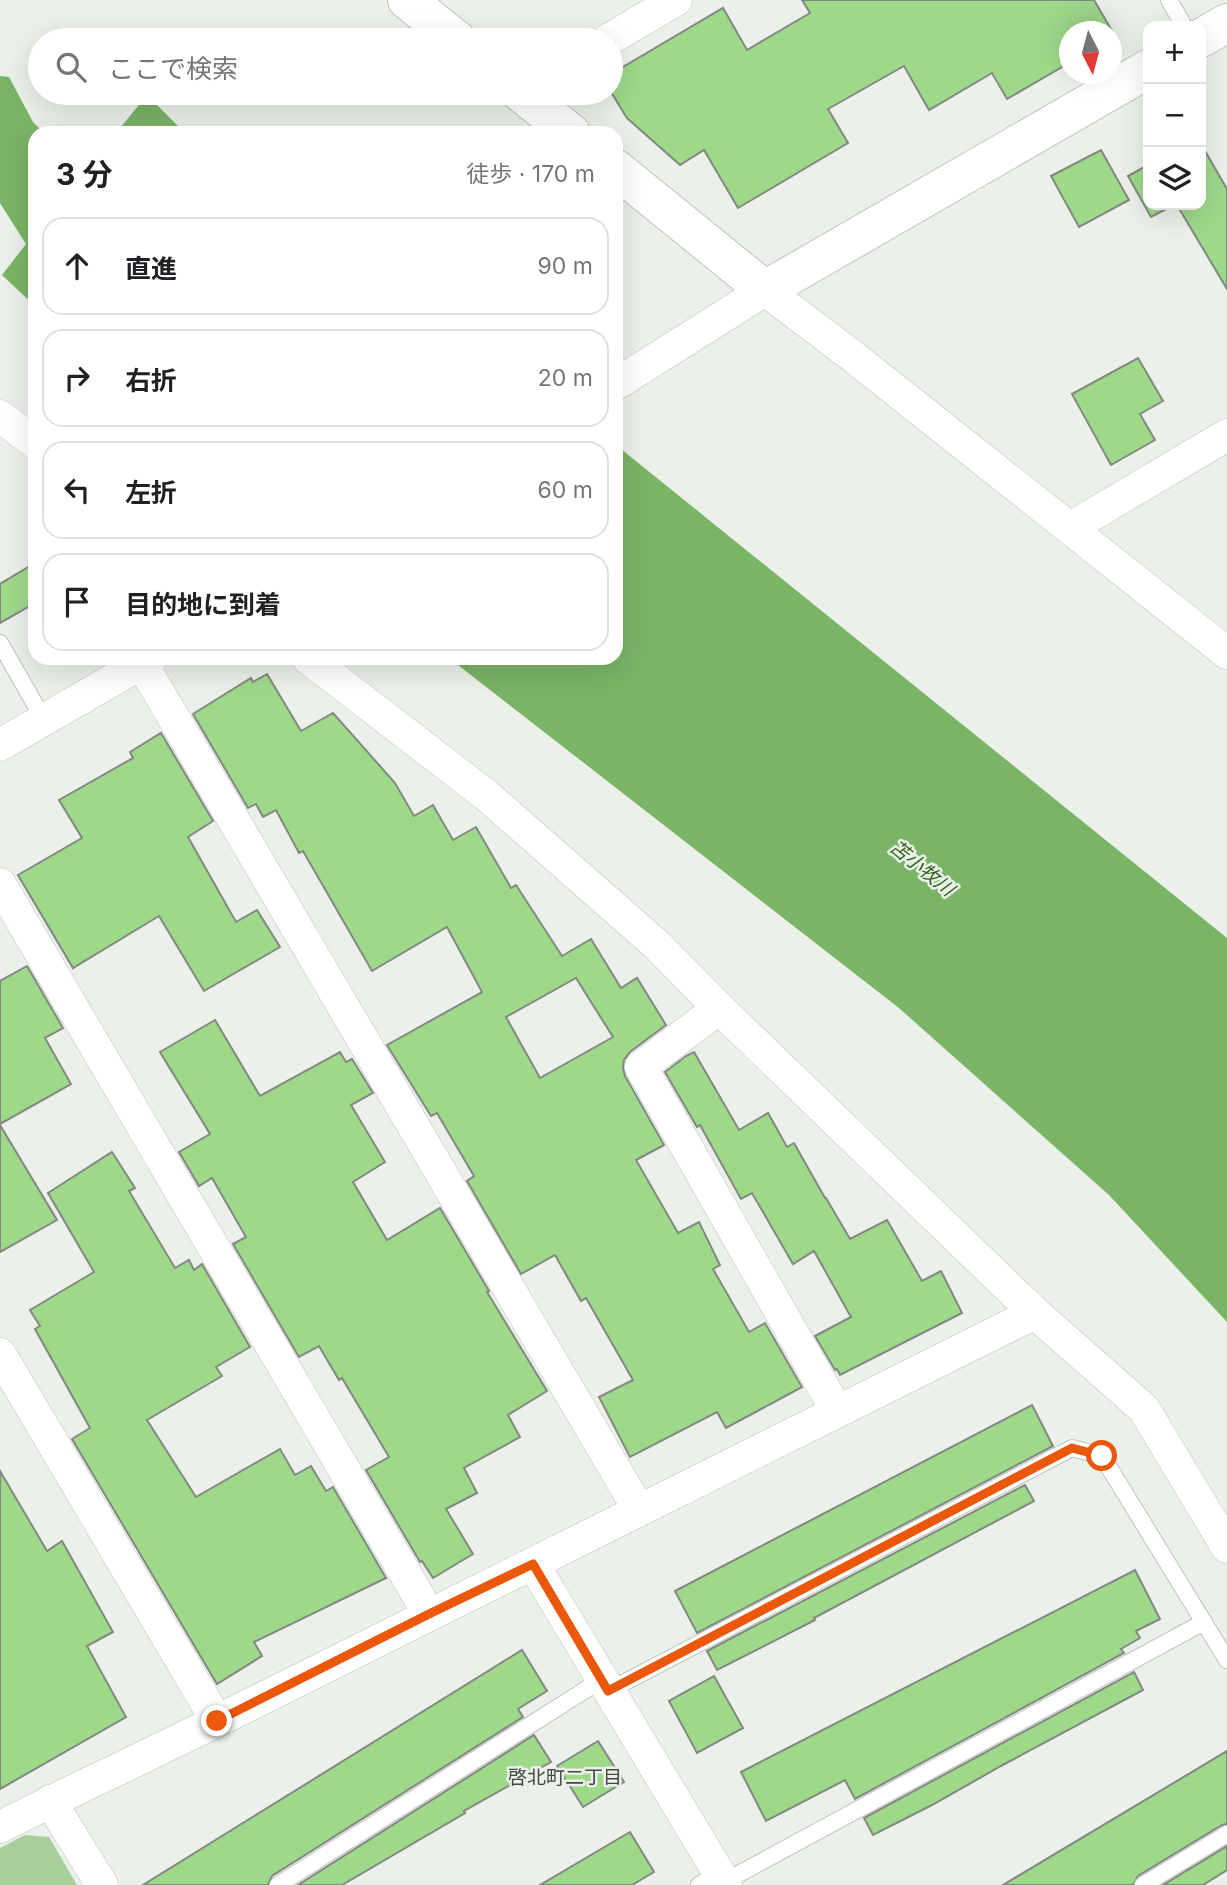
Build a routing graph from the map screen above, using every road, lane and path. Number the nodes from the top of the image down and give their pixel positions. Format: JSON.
{"nodes":[{"id":1,"x":407,"y":0,"type":"edge"},
{"id":2,"x":676,"y":0,"type":"edge"},
{"id":3,"x":1169,"y":0,"type":"edge"},
{"id":4,"x":1181,"y":21,"type":"edge"},
{"id":5,"x":1227,"y":23,"type":"edge"},
{"id":6,"x":442,"y":28,"type":"edge"},
{"id":7,"x":623,"y":31,"type":"edge"},
{"id":8,"x":1206,"y":35,"type":"edge"},
{"id":9,"x":1143,"y":72,"type":"edge"},
{"id":10,"x":536,"y":105,"type":"edge"},
{"id":11,"x":562,"y":126,"type":"edge"},
{"id":12,"x":623,"y":175,"type":"edge"},
{"id":13,"x":765,"y":290,"type":"junction"},
{"id":14,"x":626,"y":378,"type":"edge"},
{"id":15,"x":0,"y":416,"type":"edge"},
{"id":16,"x":1227,"y":435,"type":"edge"},
{"id":17,"x":28,"y":438,"type":"edge"},
{"id":18,"x":1070,"y":528,"type":"junction"},
{"id":19,"x":0,"y":643,"type":"edge"},
{"id":20,"x":1226,"y":650,"type":"edge"},
{"id":21,"x":140,"y":665,"type":"edge"},
{"id":22,"x":149,"y":665,"type":"edge"},
{"id":23,"x":317,"y":665,"type":"edge"},
{"id":24,"x":44,"y":720,"type":"junction"},
{"id":25,"x":0,"y":745,"type":"edge"},
{"id":26,"x":0,"y":884,"type":"edge"},
{"id":27,"x":719,"y":1008,"type":"junction"},
{"id":28,"x":1035,"y":1313,"type":"junction"},
{"id":29,"x":0,"y":1354,"type":"edge"},
{"id":30,"x":837,"y":1411,"type":"junction"},
{"id":31,"x":639,"y":1510,"type":"junction"},
{"id":32,"x":1227,"y":1547,"type":"edge"},
{"id":33,"x":533,"y":1564,"type":"junction"},
{"id":34,"x":429,"y":1614,"type":"junction"},
{"id":35,"x":1204,"y":1622,"type":"junction"},
{"id":36,"x":1227,"y":1660,"type":"edge"},
{"id":37,"x":605,"y":1685,"type":"junction"},
{"id":38,"x":217,"y":1721,"type":"junction"},
{"id":39,"x":50,"y":1801,"type":"junction"},
{"id":40,"x":0,"y":1827,"type":"edge"},
{"id":41,"x":1227,"y":1834,"type":"edge"},
{"id":42,"x":717,"y":1881,"type":"edge"},
{"id":43,"x":102,"y":1885,"type":"edge"},
{"id":44,"x":278,"y":1885,"type":"edge"},
{"id":45,"x":1143,"y":1885,"type":"edge"}],
"edges":[{"from":1,"to":6,"type":"street"},
{"from":2,"to":7,"type":"street"},
{"from":3,"to":4,"type":"lane"},
{"from":5,"to":8,"type":"street"},
{"from":9,"to":13,"type":"street"},
{"from":10,"to":11,"type":"street"},
{"from":12,"to":13,"type":"street"},
{"from":13,"to":14,"type":"street"},
{"from":13,"to":18,"type":"street"},
{"from":15,"to":17,"type":"street"},
{"from":16,"to":18,"type":"street"},
{"from":18,"to":20,"type":"street"},
{"from":19,"to":24,"type":"lane"},
{"from":21,"to":24,"type":"street"},
{"from":22,"to":31,"type":"street"},
{"from":23,"to":27,"type":"street"},
{"from":24,"to":25,"type":"street"},
{"from":26,"to":34,"type":"street"},
{"from":27,"to":28,"type":"street"},
{"from":27,"to":30,"type":"street"},
{"from":28,"to":30,"type":"street"},
{"from":28,"to":32,"type":"street"},
{"from":29,"to":38,"type":"street"},
{"from":30,"to":31,"type":"street"},
{"from":31,"to":33,"type":"street"},
{"from":33,"to":34,"type":"street"},
{"from":33,"to":37,"type":"street"},
{"from":34,"to":38,"type":"street"},
{"from":35,"to":36,"type":"lane"},
{"from":35,"to":37,"type":"lane"},
{"from":35,"to":42,"type":"lane"},
{"from":37,"to":42,"type":"street"},
{"from":37,"to":44,"type":"lane"},
{"from":38,"to":39,"type":"street"},
{"from":39,"to":40,"type":"street"},
{"from":39,"to":43,"type":"street"},
{"from":41,"to":45,"type":"lane"}]}
